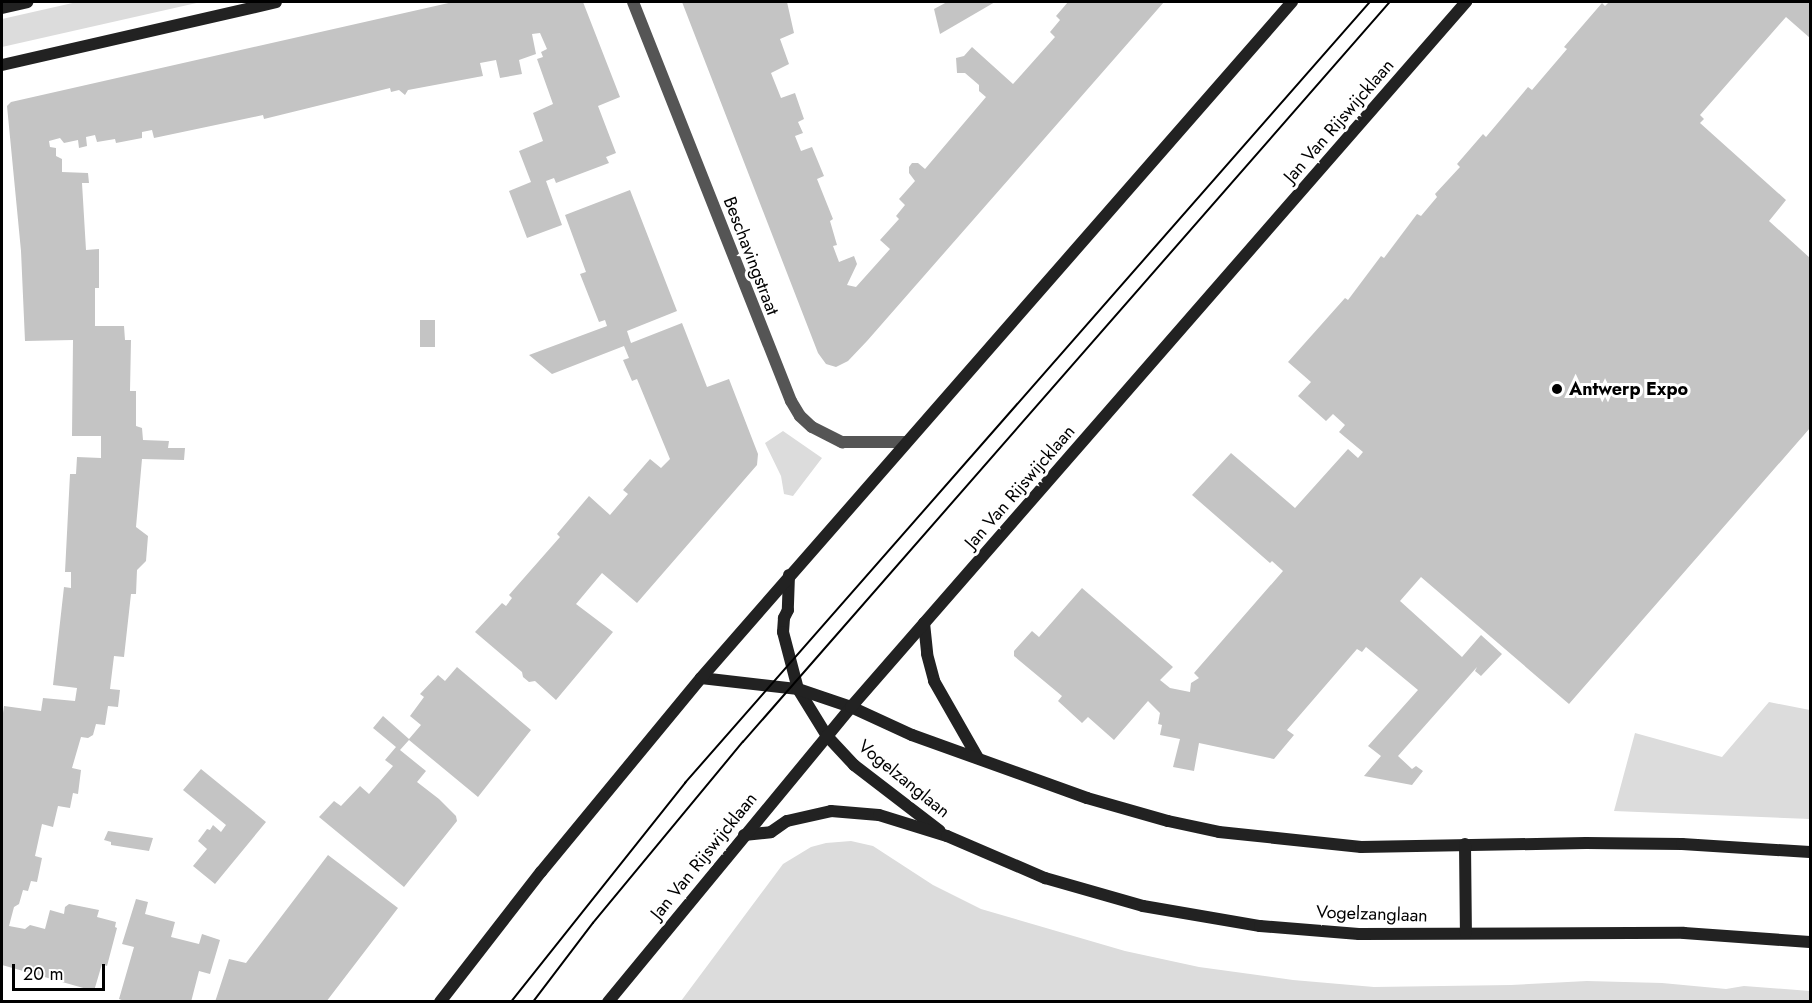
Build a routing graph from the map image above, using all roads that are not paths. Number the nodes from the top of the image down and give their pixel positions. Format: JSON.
{"nodes":[{"id":1,"x":27,"y":2,"type":"edge"},
{"id":2,"x":276,"y":2,"type":"edge"},
{"id":3,"x":633,"y":2,"type":"edge"},
{"id":4,"x":1292,"y":2,"type":"edge"},
{"id":5,"x":1466,"y":2,"type":"edge"},
{"id":6,"x":2,"y":8,"type":"edge"},
{"id":7,"x":2,"y":64,"type":"edge"},
{"id":8,"x":905,"y":442,"type":"junction"},
{"id":9,"x":789,"y":575,"type":"junction"},
{"id":10,"x":924,"y":623,"type":"junction"},
{"id":11,"x":701,"y":678,"type":"junction"},
{"id":12,"x":798,"y":689,"type":"junction"},
{"id":13,"x":851,"y":707,"type":"junction"},
{"id":14,"x":827,"y":736,"type":"junction"},
{"id":15,"x":978,"y":758,"type":"junction"},
{"id":16,"x":744,"y":835,"type":"junction"},
{"id":17,"x":946,"y":836,"type":"junction"},
{"id":18,"x":1465,"y":844,"type":"junction"},
{"id":19,"x":1810,"y":852,"type":"edge"},
{"id":20,"x":1466,"y":933,"type":"junction"},
{"id":21,"x":1810,"y":942,"type":"edge"},
{"id":22,"x":440,"y":1002,"type":"edge"},
{"id":23,"x":608,"y":1002,"type":"edge"}],
"edges":[{"from":1,"to":6,"type":"street"},
{"from":2,"to":7,"type":"street"},
{"from":3,"to":8,"type":"street","name":"Beschavingstraat"},
{"from":4,"to":8,"type":"street"},
{"from":5,"to":10,"type":"street","name":"Jan Van Rijswijcklaan"},
{"from":8,"to":9,"type":"street"},
{"from":9,"to":11,"type":"street"},
{"from":9,"to":12,"type":"street","name":"Vogelzanglaan"},
{"from":10,"to":13,"type":"street","name":"Jan Van Rijswijcklaan"},
{"from":10,"to":15,"type":"street"},
{"from":11,"to":12,"type":"street","name":"Vogelzanglaan"},
{"from":11,"to":22,"type":"street"},
{"from":12,"to":13,"type":"street","name":"Vogelzanglaan"},
{"from":12,"to":14,"type":"street","name":"Vogelzanglaan"},
{"from":13,"to":14,"type":"street","name":"Jan Van Rijswijcklaan"},
{"from":13,"to":15,"type":"street","name":"Vogelzanglaan"},
{"from":14,"to":16,"type":"street","name":"Jan Van Rijswijcklaan"},
{"from":14,"to":17,"type":"street","name":"Vogelzanglaan"},
{"from":15,"to":18,"type":"street","name":"Vogelzanglaan"},
{"from":16,"to":17,"type":"street","name":"Vogelzanglaan"},
{"from":16,"to":23,"type":"street","name":"Jan Van Rijswijcklaan"},
{"from":17,"to":20,"type":"street","name":"Vogelzanglaan"},
{"from":18,"to":19,"type":"street","name":"Vogelzanglaan"},
{"from":18,"to":20,"type":"street"},
{"from":20,"to":21,"type":"street","name":"Vogelzanglaan"}]}
